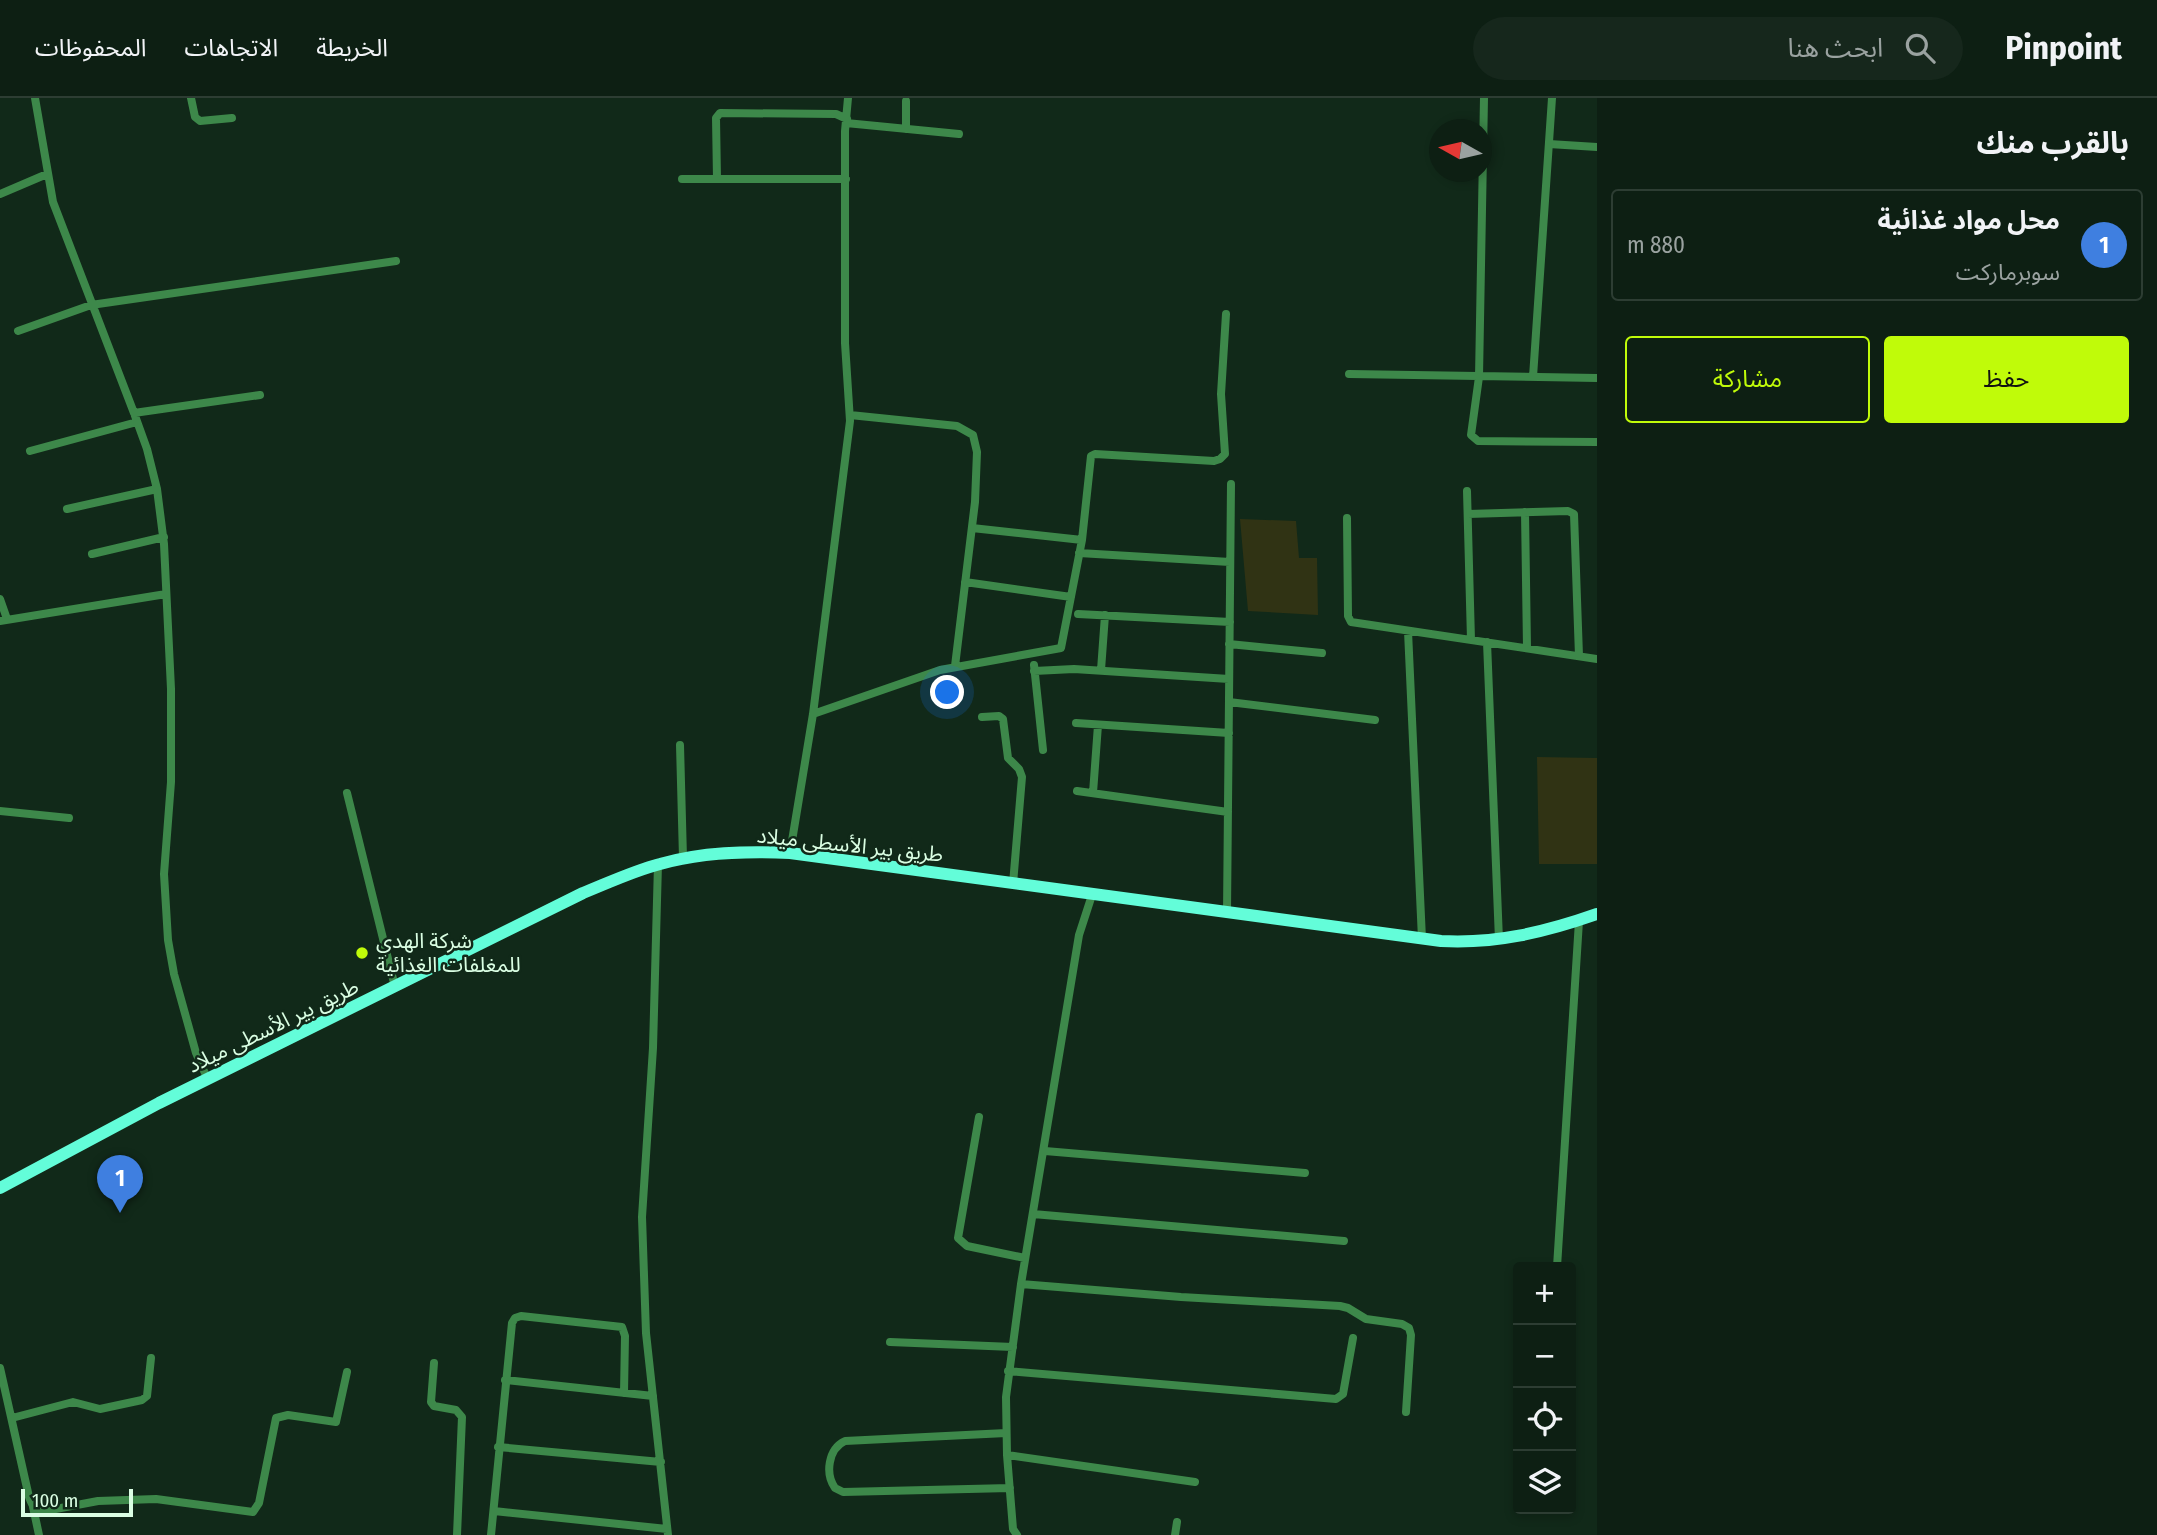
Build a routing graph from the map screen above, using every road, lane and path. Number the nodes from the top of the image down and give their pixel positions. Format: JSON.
{"nodes":[{"id":1,"x":35,"y":98,"type":"edge"},
{"id":2,"x":191,"y":98,"type":"edge"},
{"id":3,"x":848,"y":98,"type":"edge"},
{"id":4,"x":1484,"y":98,"type":"edge"},
{"id":5,"x":1552,"y":98,"type":"edge"},
{"id":6,"x":906,"y":101,"type":"dead end"},
{"id":7,"x":232,"y":118,"type":"dead end"},
{"id":8,"x":846,"y":121,"type":"junction"},
{"id":9,"x":906,"y":129,"type":"junction"},
{"id":10,"x":959,"y":134,"type":"dead end"},
{"id":11,"x":1549,"y":144,"type":"junction"},
{"id":12,"x":1597,"y":147,"type":"edge"},
{"id":13,"x":47,"y":174,"type":"junction"},
{"id":14,"x":682,"y":179,"type":"dead end"},
{"id":15,"x":716,"y":179,"type":"junction"},
{"id":16,"x":846,"y":179,"type":"junction"},
{"id":17,"x":0,"y":194,"type":"edge"},
{"id":18,"x":396,"y":261,"type":"dead end"},
{"id":19,"x":91,"y":304,"type":"junction"},
{"id":20,"x":1226,"y":314,"type":"dead end"},
{"id":21,"x":18,"y":331,"type":"dead end"},
{"id":22,"x":1349,"y":374,"type":"dead end"},
{"id":23,"x":1479,"y":377,"type":"junction"},
{"id":24,"x":1533,"y":377,"type":"junction"},
{"id":25,"x":1597,"y":378,"type":"edge"},
{"id":26,"x":260,"y":395,"type":"dead end"},
{"id":27,"x":850,"y":415,"type":"junction"},
{"id":28,"x":135,"y":417,"type":"junction"},
{"id":29,"x":1597,"y":442,"type":"edge"},
{"id":30,"x":30,"y":451,"type":"dead end"},
{"id":31,"x":1231,"y":484,"type":"dead end"},
{"id":32,"x":157,"y":489,"type":"junction"},
{"id":33,"x":1467,"y":491,"type":"dead end"},
{"id":34,"x":67,"y":509,"type":"dead end"},
{"id":35,"x":1525,"y":512,"type":"junction"},
{"id":36,"x":1468,"y":514,"type":"junction"},
{"id":37,"x":1347,"y":517,"type":"dead end"},
{"id":38,"x":972,"y":528,"type":"junction"},
{"id":39,"x":164,"y":537,"type":"junction"},
{"id":40,"x":1082,"y":540,"type":"junction"},
{"id":41,"x":1079,"y":553,"type":"junction"},
{"id":42,"x":92,"y":554,"type":"dead end"},
{"id":43,"x":1230,"y":562,"type":"junction"},
{"id":44,"x":965,"y":582,"type":"junction"},
{"id":45,"x":166,"y":594,"type":"junction"},
{"id":46,"x":1071,"y":597,"type":"junction"},
{"id":47,"x":0,"y":599,"type":"edge"},
{"id":48,"x":1077,"y":614,"type":"dead end"},
{"id":49,"x":1105,"y":615,"type":"junction"},
{"id":50,"x":4,"y":620,"type":"edge"},
{"id":51,"x":1230,"y":622,"type":"junction"},
{"id":52,"x":1408,"y":631,"type":"junction"},
{"id":53,"x":1471,"y":640,"type":"junction"},
{"id":54,"x":1487,"y":642,"type":"junction"},
{"id":55,"x":1230,"y":644,"type":"junction"},
{"id":56,"x":1527,"y":648,"type":"junction"},
{"id":57,"x":1322,"y":653,"type":"dead end"},
{"id":58,"x":1579,"y":656,"type":"junction"},
{"id":59,"x":1597,"y":659,"type":"edge"},
{"id":60,"x":956,"y":666,"type":"junction"},
{"id":61,"x":1101,"y":670,"type":"junction"},
{"id":62,"x":1229,"y":679,"type":"junction"},
{"id":63,"x":1229,"y":702,"type":"junction"},
{"id":64,"x":813,"y":714,"type":"junction"},
{"id":65,"x":982,"y":717,"type":"dead end"},
{"id":66,"x":1374,"y":720,"type":"dead end"},
{"id":67,"x":1076,"y":723,"type":"dead end"},
{"id":68,"x":1098,"y":725,"type":"junction"},
{"id":69,"x":1229,"y":733,"type":"junction"},
{"id":70,"x":680,"y":745,"type":"dead end"},
{"id":71,"x":1044,"y":750,"type":"dead end"},
{"id":72,"x":1077,"y":791,"type":"dead end"},
{"id":73,"x":347,"y":793,"type":"dead end"},
{"id":74,"x":1093,"y":793,"type":"junction"},
{"id":75,"x":0,"y":811,"type":"edge"},
{"id":76,"x":1228,"y":812,"type":"junction"},
{"id":77,"x":69,"y":818,"type":"dead end"},
{"id":78,"x":790,"y":853,"type":"junction"},
{"id":79,"x":683,"y":858,"type":"junction"},
{"id":80,"x":658,"y":864,"type":"junction"},
{"id":81,"x":1013,"y":884,"type":"junction"},
{"id":82,"x":1092,"y":895,"type":"junction"},
{"id":83,"x":1227,"y":913,"type":"junction"},
{"id":84,"x":1597,"y":915,"type":"edge"},
{"id":85,"x":1579,"y":921,"type":"junction"},
{"id":86,"x":1422,"y":939,"type":"junction"},
{"id":87,"x":1499,"y":940,"type":"junction"},
{"id":88,"x":395,"y":986,"type":"junction"},
{"id":89,"x":208,"y":1080,"type":"junction"},
{"id":90,"x":979,"y":1116,"type":"dead end"},
{"id":91,"x":1045,"y":1151,"type":"junction"},
{"id":92,"x":1305,"y":1172,"type":"dead end"},
{"id":93,"x":0,"y":1188,"type":"edge"},
{"id":94,"x":1033,"y":1214,"type":"junction"},
{"id":95,"x":1344,"y":1241,"type":"dead end"},
{"id":96,"x":1025,"y":1258,"type":"junction"},
{"id":97,"x":1558,"y":1262,"type":"edge"},
{"id":98,"x":1021,"y":1284,"type":"junction"},
{"id":99,"x":1353,"y":1338,"type":"dead end"},
{"id":100,"x":890,"y":1342,"type":"dead end"},
{"id":101,"x":1013,"y":1347,"type":"junction"},
{"id":102,"x":151,"y":1358,"type":"dead end"},
{"id":103,"x":434,"y":1363,"type":"dead end"},
{"id":104,"x":0,"y":1368,"type":"edge"},
{"id":105,"x":1009,"y":1371,"type":"junction"},
{"id":106,"x":347,"y":1372,"type":"dead end"},
{"id":107,"x":505,"y":1380,"type":"junction"},
{"id":108,"x":624,"y":1393,"type":"junction"},
{"id":109,"x":653,"y":1396,"type":"junction"},
{"id":110,"x":1406,"y":1412,"type":"dead end"},
{"id":111,"x":12,"y":1418,"type":"junction"},
{"id":112,"x":1006,"y":1433,"type":"junction"},
{"id":113,"x":498,"y":1447,"type":"junction"},
{"id":114,"x":1007,"y":1455,"type":"junction"},
{"id":115,"x":661,"y":1462,"type":"junction"},
{"id":116,"x":1195,"y":1482,"type":"dead end"},
{"id":117,"x":1010,"y":1488,"type":"junction"},
{"id":118,"x":33,"y":1507,"type":"junction"},
{"id":119,"x":494,"y":1511,"type":"junction"},
{"id":120,"x":1177,"y":1522,"type":"dead end"},
{"id":121,"x":667,"y":1532,"type":"edge"},
{"id":122,"x":39,"y":1535,"type":"edge"},
{"id":123,"x":457,"y":1535,"type":"edge"},
{"id":124,"x":491,"y":1535,"type":"edge"},
{"id":125,"x":1017,"y":1535,"type":"edge"},
{"id":126,"x":1175,"y":1535,"type":"edge"}],
"edges":[{"from":1,"to":13,"type":"street"},
{"from":2,"to":7,"type":"street"},
{"from":3,"to":8,"type":"street"},
{"from":4,"to":23,"type":"street"},
{"from":5,"to":11,"type":"street"},
{"from":6,"to":9,"type":"street"},
{"from":8,"to":9,"type":"street"},
{"from":8,"to":15,"type":"street"},
{"from":8,"to":16,"type":"street"},
{"from":9,"to":10,"type":"street"},
{"from":11,"to":12,"type":"street"},
{"from":11,"to":24,"type":"street"},
{"from":13,"to":17,"type":"street"},
{"from":13,"to":19,"type":"street"},
{"from":14,"to":15,"type":"street"},
{"from":15,"to":16,"type":"street"},
{"from":16,"to":27,"type":"street"},
{"from":18,"to":19,"type":"street"},
{"from":19,"to":21,"type":"street"},
{"from":19,"to":28,"type":"street"},
{"from":20,"to":40,"type":"street"},
{"from":22,"to":23,"type":"street"},
{"from":23,"to":24,"type":"street"},
{"from":23,"to":29,"type":"street"},
{"from":24,"to":25,"type":"street"},
{"from":26,"to":28,"type":"street"},
{"from":27,"to":38,"type":"street"},
{"from":27,"to":64,"type":"street"},
{"from":28,"to":30,"type":"street"},
{"from":28,"to":32,"type":"street"},
{"from":31,"to":43,"type":"street"},
{"from":32,"to":34,"type":"street"},
{"from":32,"to":39,"type":"street"},
{"from":33,"to":36,"type":"street"},
{"from":35,"to":36,"type":"street"},
{"from":35,"to":56,"type":"street"},
{"from":35,"to":58,"type":"street"},
{"from":36,"to":53,"type":"street"},
{"from":37,"to":52,"type":"street"},
{"from":38,"to":40,"type":"street"},
{"from":38,"to":44,"type":"street"},
{"from":39,"to":42,"type":"street"},
{"from":39,"to":45,"type":"street"},
{"from":40,"to":41,"type":"street"},
{"from":41,"to":43,"type":"street"},
{"from":41,"to":46,"type":"street"},
{"from":43,"to":51,"type":"street"},
{"from":44,"to":46,"type":"street"},
{"from":44,"to":60,"type":"street"},
{"from":45,"to":50,"type":"street"},
{"from":45,"to":89,"type":"street"},
{"from":46,"to":60,"type":"street"},
{"from":47,"to":50,"type":"street"},
{"from":48,"to":49,"type":"street"},
{"from":49,"to":51,"type":"street"},
{"from":49,"to":61,"type":"street"},
{"from":51,"to":55,"type":"street"},
{"from":52,"to":53,"type":"street"},
{"from":52,"to":86,"type":"street"},
{"from":53,"to":54,"type":"street"},
{"from":54,"to":56,"type":"street"},
{"from":54,"to":87,"type":"street"},
{"from":55,"to":57,"type":"street"},
{"from":55,"to":62,"type":"street"},
{"from":56,"to":58,"type":"street"},
{"from":58,"to":59,"type":"street"},
{"from":60,"to":64,"type":"street"},
{"from":61,"to":62,"type":"street"},
{"from":61,"to":71,"type":"street"},
{"from":62,"to":63,"type":"street"},
{"from":63,"to":66,"type":"street"},
{"from":63,"to":69,"type":"street"},
{"from":64,"to":78,"type":"street"},
{"from":65,"to":81,"type":"street"},
{"from":67,"to":68,"type":"street"},
{"from":68,"to":69,"type":"street"},
{"from":68,"to":74,"type":"street"},
{"from":69,"to":76,"type":"street"},
{"from":70,"to":79,"type":"street"},
{"from":72,"to":74,"type":"street"},
{"from":73,"to":88,"type":"street"},
{"from":74,"to":76,"type":"street"},
{"from":75,"to":77,"type":"street"},
{"from":76,"to":83,"type":"street"},
{"from":78,"to":79,"type":"main road","name":"طريق بير الأسطى ميلاد"},
{"from":78,"to":81,"type":"main road","name":"طريق بير الأسطى ميلاد"},
{"from":79,"to":80,"type":"main road","name":"طريق بير الأسطى ميلاد"},
{"from":80,"to":88,"type":"main road","name":"طريق بير الأسطى ميلاد"},
{"from":80,"to":109,"type":"street"},
{"from":81,"to":82,"type":"main road","name":"طريق بير الأسطى ميلاد"},
{"from":82,"to":83,"type":"main road","name":"طريق بير الأسطى ميلاد"},
{"from":82,"to":91,"type":"street"},
{"from":83,"to":86,"type":"main road","name":"طريق بير الأسطى ميلاد"},
{"from":84,"to":85,"type":"main road","name":"طريق بير الأسطى ميلاد"},
{"from":85,"to":87,"type":"main road","name":"طريق بير الأسطى ميلاد"},
{"from":85,"to":97,"type":"street"},
{"from":86,"to":87,"type":"main road","name":"طريق بير الأسطى ميلاد"},
{"from":88,"to":89,"type":"main road","name":"طريق بير الأسطى ميلاد"},
{"from":89,"to":93,"type":"main road","name":"طريق بير الأسطى ميلاد"},
{"from":90,"to":96,"type":"street"},
{"from":91,"to":92,"type":"street"},
{"from":91,"to":94,"type":"street"},
{"from":94,"to":95,"type":"street"},
{"from":94,"to":96,"type":"street"},
{"from":96,"to":98,"type":"street"},
{"from":98,"to":101,"type":"street"},
{"from":98,"to":110,"type":"street"},
{"from":99,"to":105,"type":"street"},
{"from":100,"to":101,"type":"street"},
{"from":101,"to":105,"type":"street"},
{"from":102,"to":111,"type":"street"},
{"from":103,"to":123,"type":"street"},
{"from":104,"to":111,"type":"street"},
{"from":105,"to":112,"type":"street"},
{"from":106,"to":118,"type":"street"},
{"from":107,"to":108,"type":"street"},
{"from":107,"to":108,"type":"street"},
{"from":107,"to":113,"type":"street"},
{"from":108,"to":109,"type":"street"},
{"from":109,"to":115,"type":"street"},
{"from":111,"to":118,"type":"street"},
{"from":112,"to":114,"type":"street"},
{"from":112,"to":117,"type":"street"},
{"from":113,"to":115,"type":"street"},
{"from":113,"to":119,"type":"street"},
{"from":114,"to":116,"type":"street"},
{"from":114,"to":117,"type":"street"},
{"from":115,"to":121,"type":"street"},
{"from":117,"to":125,"type":"street"},
{"from":118,"to":122,"type":"street"},
{"from":119,"to":121,"type":"street"},
{"from":119,"to":124,"type":"street"},
{"from":120,"to":126,"type":"street"}]}
